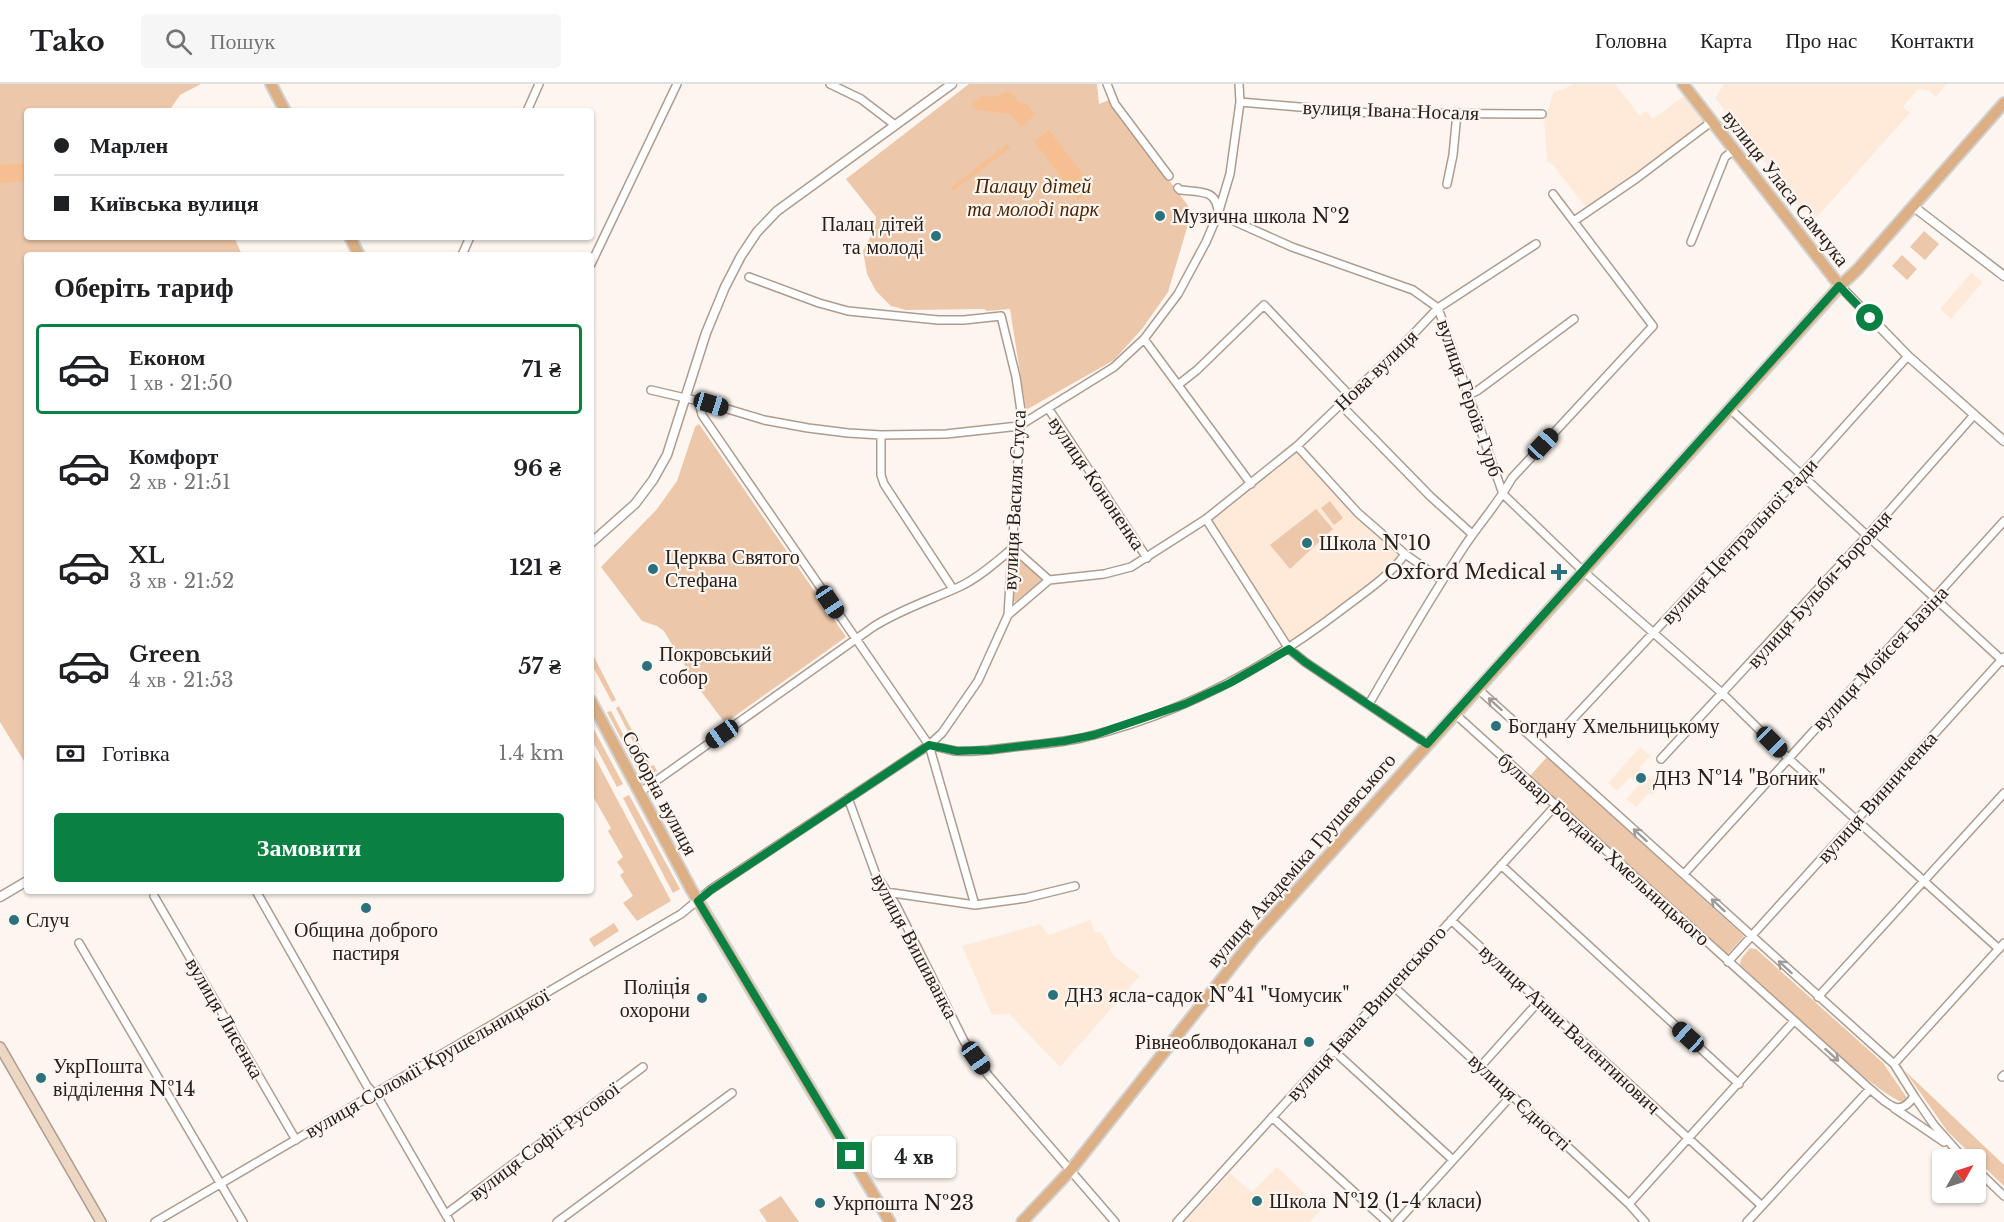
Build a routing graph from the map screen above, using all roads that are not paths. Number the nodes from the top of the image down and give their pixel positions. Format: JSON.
{"nodes":[{"id":1,"x":271,"y":84,"type":"edge"},
{"id":2,"x":539,"y":84,"type":"edge"},
{"id":3,"x":676,"y":84,"type":"edge"},
{"id":4,"x":830,"y":84,"type":"edge"},
{"id":5,"x":952,"y":84,"type":"edge"},
{"id":6,"x":1107,"y":84,"type":"edge"},
{"id":7,"x":1239,"y":84,"type":"edge"},
{"id":8,"x":1683,"y":84,"type":"edge"},
{"id":9,"x":1240,"y":102,"type":"junction"},
{"id":10,"x":2004,"y":104,"type":"edge"},
{"id":11,"x":283,"y":108,"type":"edge"},
{"id":12,"x":528,"y":108,"type":"edge"},
{"id":13,"x":1457,"y":113,"type":"junction"},
{"id":14,"x":1542,"y":114,"type":"dead end"},
{"id":15,"x":1711,"y":122,"type":"junction"},
{"id":16,"x":895,"y":125,"type":"junction"},
{"id":17,"x":1734,"y":150,"type":"junction"},
{"id":18,"x":1169,"y":176,"type":"dead end"},
{"id":19,"x":1447,"y":184,"type":"dead end"},
{"id":20,"x":1178,"y":188,"type":"dead end"},
{"id":21,"x":1553,"y":194,"type":"dead end"},
{"id":22,"x":1914,"y":207,"type":"junction"},
{"id":23,"x":1218,"y":214,"type":"junction"},
{"id":24,"x":1574,"y":221,"type":"junction"},
{"id":25,"x":1691,"y":242,"type":"dead end"},
{"id":26,"x":1536,"y":244,"type":"dead end"},
{"id":27,"x":594,"y":255,"type":"edge"},
{"id":28,"x":2004,"y":276,"type":"edge"},
{"id":29,"x":749,"y":277,"type":"dead end"},
{"id":30,"x":1839,"y":286,"type":"junction"},
{"id":31,"x":1438,"y":308,"type":"junction"},
{"id":32,"x":1574,"y":319,"type":"dead end"},
{"id":33,"x":1144,"y":339,"type":"junction"},
{"id":34,"x":1908,"y":356,"type":"junction"},
{"id":35,"x":1178,"y":385,"type":"junction"},
{"id":36,"x":651,"y":390,"type":"dead end"},
{"id":37,"x":1470,"y":394,"type":"junction"},
{"id":38,"x":1350,"y":396,"type":"junction"},
{"id":39,"x":686,"y":398,"type":"junction"},
{"id":40,"x":699,"y":402,"type":"junction"},
{"id":41,"x":1341,"y":405,"type":"junction"},
{"id":42,"x":1048,"y":408,"type":"junction"},
{"id":43,"x":1728,"y":408,"type":"junction"},
{"id":44,"x":1974,"y":415,"type":"junction"},
{"id":45,"x":1018,"y":426,"type":"junction"},
{"id":46,"x":881,"y":435,"type":"junction"},
{"id":47,"x":2004,"y":441,"type":"edge"},
{"id":48,"x":1297,"y":446,"type":"junction"},
{"id":49,"x":1801,"y":475,"type":"junction"},
{"id":50,"x":1251,"y":484,"type":"junction"},
{"id":51,"x":1503,"y":494,"type":"junction"},
{"id":52,"x":1206,"y":519,"type":"junction"},
{"id":53,"x":2004,"y":521,"type":"edge"},
{"id":54,"x":1472,"y":534,"type":"junction"},
{"id":55,"x":1868,"y":535,"type":"junction"},
{"id":56,"x":594,"y":540,"type":"edge"},
{"id":57,"x":1013,"y":548,"type":"junction"},
{"id":58,"x":1405,"y":554,"type":"junction"},
{"id":59,"x":1147,"y":558,"type":"junction"},
{"id":60,"x":1583,"y":571,"type":"junction"},
{"id":61,"x":1049,"y":580,"type":"junction"},
{"id":62,"x":1442,"y":580,"type":"junction"},
{"id":63,"x":953,"y":589,"type":"junction"},
{"id":64,"x":1936,"y":598,"type":"junction"},
{"id":65,"x":1008,"y":615,"type":"junction"},
{"id":66,"x":1654,"y":634,"type":"junction"},
{"id":67,"x":856,"y":639,"type":"junction"},
{"id":68,"x":1289,"y":649,"type":"junction"},
{"id":69,"x":2003,"y":660,"type":"edge"},
{"id":70,"x":1478,"y":688,"type":"junction"},
{"id":71,"x":1724,"y":694,"type":"junction"},
{"id":72,"x":1369,"y":704,"type":"junction"},
{"id":73,"x":594,"y":707,"type":"edge"},
{"id":74,"x":1454,"y":713,"type":"junction"},
{"id":75,"x":1568,"y":724,"type":"dead end"},
{"id":76,"x":1427,"y":744,"type":"junction"},
{"id":77,"x":929,"y":745,"type":"junction"},
{"id":78,"x":1788,"y":758,"type":"junction"},
{"id":79,"x":1661,"y":759,"type":"dead end"},
{"id":80,"x":639,"y":793,"type":"junction"},
{"id":81,"x":2004,"y":793,"type":"edge"},
{"id":82,"x":848,"y":798,"type":"junction"},
{"id":83,"x":1556,"y":805,"type":"junction"},
{"id":84,"x":1856,"y":819,"type":"junction"},
{"id":85,"x":1501,"y":865,"type":"junction"},
{"id":86,"x":1684,"y":874,"type":"junction"},
{"id":87,"x":1925,"y":881,"type":"junction"},
{"id":88,"x":24,"y":883,"type":"edge"},
{"id":89,"x":1075,"y":886,"type":"dead end"},
{"id":90,"x":886,"y":892,"type":"junction"},
{"id":91,"x":258,"y":894,"type":"edge"},
{"id":92,"x":154,"y":896,"type":"dead end"},
{"id":93,"x":0,"y":897,"type":"edge"},
{"id":94,"x":698,"y":901,"type":"junction"},
{"id":95,"x":975,"y":905,"type":"junction"},
{"id":96,"x":1451,"y":920,"type":"junction"},
{"id":97,"x":1752,"y":937,"type":"junction"},
{"id":98,"x":79,"y":943,"type":"dead end"},
{"id":99,"x":2001,"y":946,"type":"edge"},
{"id":100,"x":1728,"y":962,"type":"junction"},
{"id":101,"x":1392,"y":985,"type":"junction"},
{"id":102,"x":1818,"y":997,"type":"junction"},
{"id":103,"x":1540,"y":1000,"type":"junction"},
{"id":104,"x":1794,"y":1021,"type":"junction"},
{"id":105,"x":0,"y":1047,"type":"edge"},
{"id":106,"x":1333,"y":1050,"type":"junction"},
{"id":107,"x":1894,"y":1064,"type":"junction"},
{"id":108,"x":1481,"y":1066,"type":"junction"},
{"id":109,"x":643,"y":1067,"type":"dead end"},
{"id":110,"x":1739,"y":1084,"type":"junction"},
{"id":111,"x":1870,"y":1089,"type":"junction"},
{"id":112,"x":732,"y":1092,"type":"dead end"},
{"id":113,"x":374,"y":1094,"type":"junction"},
{"id":114,"x":1512,"y":1095,"type":"junction"},
{"id":115,"x":1914,"y":1096,"type":"junction"},
{"id":116,"x":1894,"y":1108,"type":"junction"},
{"id":117,"x":1272,"y":1117,"type":"junction"},
{"id":118,"x":1689,"y":1139,"type":"junction"},
{"id":119,"x":296,"y":1140,"type":"junction"},
{"id":120,"x":1953,"y":1148,"type":"joint"},
{"id":121,"x":1453,"y":1160,"type":"junction"},
{"id":122,"x":1070,"y":1172,"type":"junction"},
{"id":123,"x":1986,"y":1179,"type":"edge"},
{"id":124,"x":221,"y":1184,"type":"junction"},
{"id":125,"x":2004,"y":1196,"type":"edge"},
{"id":126,"x":1629,"y":1204,"type":"junction"},
{"id":127,"x":1762,"y":1206,"type":"junction"},
{"id":128,"x":446,"y":1214,"type":"junction"},
{"id":129,"x":101,"y":1222,"type":"edge"},
{"id":130,"x":155,"y":1222,"type":"edge"},
{"id":131,"x":243,"y":1222,"type":"edge"},
{"id":132,"x":450,"y":1222,"type":"edge"},
{"id":133,"x":557,"y":1222,"type":"edge"},
{"id":134,"x":890,"y":1222,"type":"edge"},
{"id":135,"x":1022,"y":1222,"type":"edge"},
{"id":136,"x":1115,"y":1222,"type":"edge"},
{"id":137,"x":1177,"y":1222,"type":"edge"},
{"id":138,"x":1387,"y":1222,"type":"edge"},
{"id":139,"x":1397,"y":1222,"type":"edge"},
{"id":140,"x":1644,"y":1222,"type":"edge"},
{"id":141,"x":1747,"y":1222,"type":"edge"}],
"edges":[{"from":1,"to":11,"type":"main road"},
{"from":2,"to":12,"type":"street"},
{"from":3,"to":27,"type":"street"},
{"from":4,"to":16,"type":"street"},
{"from":5,"to":16,"type":"street"},
{"from":6,"to":18,"type":"street"},
{"from":7,"to":9,"type":"street"},
{"from":8,"to":15,"type":"main road","name":"вулиця Уласа Самчука"},
{"from":9,"to":13,"type":"street","name":"вулиця Івана Носаля"},
{"from":9,"to":23,"type":"street"},
{"from":10,"to":22,"type":"main road","name":"вулиця Академіка Грушевського"},
{"from":13,"to":14,"type":"street","name":"вулиця Івана Носаля"},
{"from":13,"to":19,"type":"street"},
{"from":15,"to":17,"type":"main road","name":"вулиця Уласа Самчука"},
{"from":15,"to":24,"type":"street"},
{"from":16,"to":39,"type":"street"},
{"from":17,"to":25,"type":"street"},
{"from":17,"to":30,"type":"main road","name":"вулиця Уласа Самчука"},
{"from":20,"to":23,"type":"street"},
{"from":21,"to":24,"type":"street"},
{"from":22,"to":28,"type":"street"},
{"from":22,"to":30,"type":"main road","name":"вулиця Академіка Грушевського"},
{"from":23,"to":31,"type":"street","name":"вулиця Героїв Гурб"},
{"from":23,"to":33,"type":"street"},
{"from":24,"to":51,"type":"street"},
{"from":26,"to":31,"type":"street","name":"Нова вулиця"},
{"from":29,"to":45,"type":"street","name":"вулиця Василя Стуса"},
{"from":30,"to":34,"type":"street"},
{"from":30,"to":43,"type":"main road","name":"вулиця Академіка Грушевського"},
{"from":31,"to":37,"type":"street","name":"вулиця Героїв Гурб"},
{"from":31,"to":38,"type":"street","name":"Нова вулиця"},
{"from":32,"to":37,"type":"street"},
{"from":33,"to":35,"type":"street"},
{"from":33,"to":42,"type":"street"},
{"from":34,"to":44,"type":"street"},
{"from":34,"to":49,"type":"street","name":"вулиця Центральної Ради"},
{"from":35,"to":38,"type":"street"},
{"from":35,"to":50,"type":"street"},
{"from":36,"to":39,"type":"street"},
{"from":37,"to":51,"type":"street","name":"вулиця Героїв Гурб"},
{"from":38,"to":41,"type":"street","name":"Нова вулиця"},
{"from":39,"to":40,"type":"street"},
{"from":39,"to":56,"type":"street"},
{"from":40,"to":46,"type":"street"},
{"from":40,"to":67,"type":"street"},
{"from":41,"to":48,"type":"street","name":"Нова вулиця"},
{"from":41,"to":54,"type":"street"},
{"from":42,"to":45,"type":"street"},
{"from":42,"to":59,"type":"street","name":"вулиця Кононенка"},
{"from":43,"to":49,"type":"street"},
{"from":43,"to":60,"type":"main road","name":"вулиця Академіка Грушевського"},
{"from":44,"to":47,"type":"street"},
{"from":44,"to":55,"type":"street","name":"вулиця Бульби-Боровця"},
{"from":45,"to":46,"type":"street"},
{"from":45,"to":57,"type":"street","name":"вулиця Василя Стуса"},
{"from":46,"to":63,"type":"street"},
{"from":48,"to":50,"type":"street","name":"Нова вулиця"},
{"from":48,"to":58,"type":"street"},
{"from":49,"to":55,"type":"street"},
{"from":49,"to":66,"type":"street","name":"вулиця Центральної Ради"},
{"from":50,"to":52,"type":"street","name":"Нова вулиця"},
{"from":51,"to":54,"type":"street"},
{"from":51,"to":60,"type":"street","name":"вулиця Героїв Гурб"},
{"from":52,"to":59,"type":"street","name":"Нова вулиця"},
{"from":52,"to":68,"type":"street"},
{"from":53,"to":64,"type":"street","name":"вулиця Мойсея Базіна"},
{"from":54,"to":62,"type":"street"},
{"from":55,"to":64,"type":"street"},
{"from":55,"to":71,"type":"street","name":"вулиця Бульби-Боровця"},
{"from":57,"to":61,"type":"street"},
{"from":57,"to":63,"type":"street"},
{"from":57,"to":65,"type":"street","name":"вулиця Василя Стуса"},
{"from":58,"to":62,"type":"street"},
{"from":58,"to":68,"type":"street"},
{"from":59,"to":61,"type":"street","name":"Нова вулиця"},
{"from":60,"to":66,"type":"street","name":"вулиця Героїв Гурб"},
{"from":60,"to":70,"type":"main road","name":"вулиця Академіка Грушевського"},
{"from":61,"to":65,"type":"street"},
{"from":62,"to":72,"type":"street"},
{"from":63,"to":67,"type":"street"},
{"from":64,"to":69,"type":"street"},
{"from":64,"to":78,"type":"street","name":"вулиця Мойсея Базіна"},
{"from":65,"to":77,"type":"street","name":"вулиця Соломії Крушельницької"},
{"from":66,"to":71,"type":"street","name":"вулиця Героїв Гурб"},
{"from":66,"to":75,"type":"street","name":"вулиця Центральної Ради"},
{"from":67,"to":77,"type":"street"},
{"from":67,"to":80,"type":"street"},
{"from":68,"to":72,"type":"street"},
{"from":68,"to":77,"type":"street"},
{"from":69,"to":84,"type":"street","name":"вулиця Винниченка"},
{"from":70,"to":74,"type":"main road","name":"вулиця Академіка Грушевського"},
{"from":86,"to":70,"type":"street","name":"бульвар Богдана Хмельницького","one_way":true},
{"from":71,"to":78,"type":"street","name":"вулиця Героїв Гурб"},
{"from":71,"to":79,"type":"street","name":"вулиця Бульби-Боровця"},
{"from":72,"to":76,"type":"street"},
{"from":73,"to":80,"type":"main road","name":"Соборна вулиця"},
{"from":74,"to":76,"type":"main road","name":"вулиця Академіка Грушевського"},
{"from":74,"to":83,"type":"street","name":"бульвар Богдана Хмельницького"},
{"from":76,"to":122,"type":"main road","name":"вулиця Академіка Грушевського"},
{"from":77,"to":82,"type":"street","name":"вулиця Соломії Крушельницької"},
{"from":77,"to":95,"type":"street"},
{"from":78,"to":84,"type":"street","name":"вулиця Героїв Гурб"},
{"from":78,"to":86,"type":"street","name":"вулиця Мойсея Базіна"},
{"from":80,"to":94,"type":"main road","name":"Соборна вулиця"},
{"from":81,"to":87,"type":"street"},
{"from":82,"to":90,"type":"street","name":"вулиця Вишиванка"},
{"from":82,"to":94,"type":"street","name":"вулиця Соломії Крушельницької"},
{"from":83,"to":85,"type":"street","name":"вулиця Івана Вишенського"},
{"from":83,"to":100,"type":"street","name":"бульвар Богдана Хмельницького"},
{"from":84,"to":87,"type":"street","name":"вулиця Героїв Гурб"},
{"from":84,"to":97,"type":"street","name":"вулиця Винниченка"},
{"from":85,"to":96,"type":"street","name":"вулиця Івана Вишенського"},
{"from":85,"to":110,"type":"street"},
{"from":97,"to":86,"type":"street","name":"бульвар Богдана Хмельницького","one_way":true},
{"from":87,"to":99,"type":"street","name":"вулиця Героїв Гурб"},
{"from":87,"to":102,"type":"street"},
{"from":88,"to":93,"type":"street"},
{"from":89,"to":95,"type":"street"},
{"from":90,"to":95,"type":"street"},
{"from":90,"to":122,"type":"street","name":"вулиця Вишиванка"},
{"from":91,"to":113,"type":"street"},
{"from":92,"to":119,"type":"street","name":"вулиця Лисенка"},
{"from":94,"to":113,"type":"street","name":"вулиця Соломії Крушельницької"},
{"from":94,"to":134,"type":"main road","name":"Соборна вулиця"},
{"from":96,"to":101,"type":"street","name":"вулиця Івана Вишенського"},
{"from":96,"to":103,"type":"street","name":"вулиця Анни Валентинович"},
{"from":97,"to":100,"type":"street","name":"бульвар Богдана Хмельницького"},
{"from":102,"to":97,"type":"street","name":"бульвар Богдана Хмельницького","one_way":true},
{"from":98,"to":124,"type":"street"},
{"from":99,"to":107,"type":"street"},
{"from":100,"to":104,"type":"street"},
{"from":101,"to":106,"type":"street","name":"вулиця Івана Вишенського"},
{"from":101,"to":108,"type":"street","name":"вулиця Єдності"},
{"from":102,"to":107,"type":"street","name":"бульвар Богдана Хмельницького"},
{"from":103,"to":108,"type":"street"},
{"from":103,"to":118,"type":"street","name":"вулиця Анни Валентинович"},
{"from":104,"to":110,"type":"street"},
{"from":104,"to":111,"type":"street","one_way":true},
{"from":105,"to":129,"type":"main road"},
{"from":106,"to":117,"type":"street","name":"вулиця Івана Вишенського"},
{"from":106,"to":121,"type":"street"},
{"from":107,"to":115,"type":"street","name":"бульвар Богдана Хмельницького"},
{"from":108,"to":114,"type":"street","name":"вулиця Єдності"},
{"from":109,"to":128,"type":"street","name":"вулиця Софії Русової"},
{"from":110,"to":118,"type":"street"},
{"from":111,"to":116,"type":"street"},
{"from":111,"to":127,"type":"street"},
{"from":112,"to":133,"type":"street"},
{"from":113,"to":119,"type":"street","name":"вулиця Соломії Крушельницької"},
{"from":113,"to":128,"type":"street"},
{"from":114,"to":121,"type":"street"},
{"from":114,"to":126,"type":"street","name":"вулиця Єдності"},
{"from":115,"to":116,"type":"street"},
{"from":115,"to":120,"type":"street","name":"бульвар Богдана Хмельницького"},
{"from":116,"to":120,"type":"street"},
{"from":117,"to":137,"type":"street","name":"вулиця Івана Вишенського"},
{"from":117,"to":138,"type":"street"},
{"from":118,"to":126,"type":"street"},
{"from":118,"to":127,"type":"street","name":"вулиця Анни Валентинович"},
{"from":119,"to":124,"type":"street","name":"вулиця Соломії Крушельницької"},
{"from":121,"to":139,"type":"street"},
{"from":122,"to":135,"type":"main road","name":"вулиця Академіка Грушевського"},
{"from":122,"to":136,"type":"street","name":"вулиця Вишиванка"},
{"from":123,"to":125,"type":"street"},
{"from":124,"to":130,"type":"street","name":"вулиця Соломії Крушельницької"},
{"from":124,"to":131,"type":"street"},
{"from":126,"to":140,"type":"street","name":"вулиця Єдності"},
{"from":127,"to":141,"type":"street"},
{"from":128,"to":132,"type":"street"}]}
